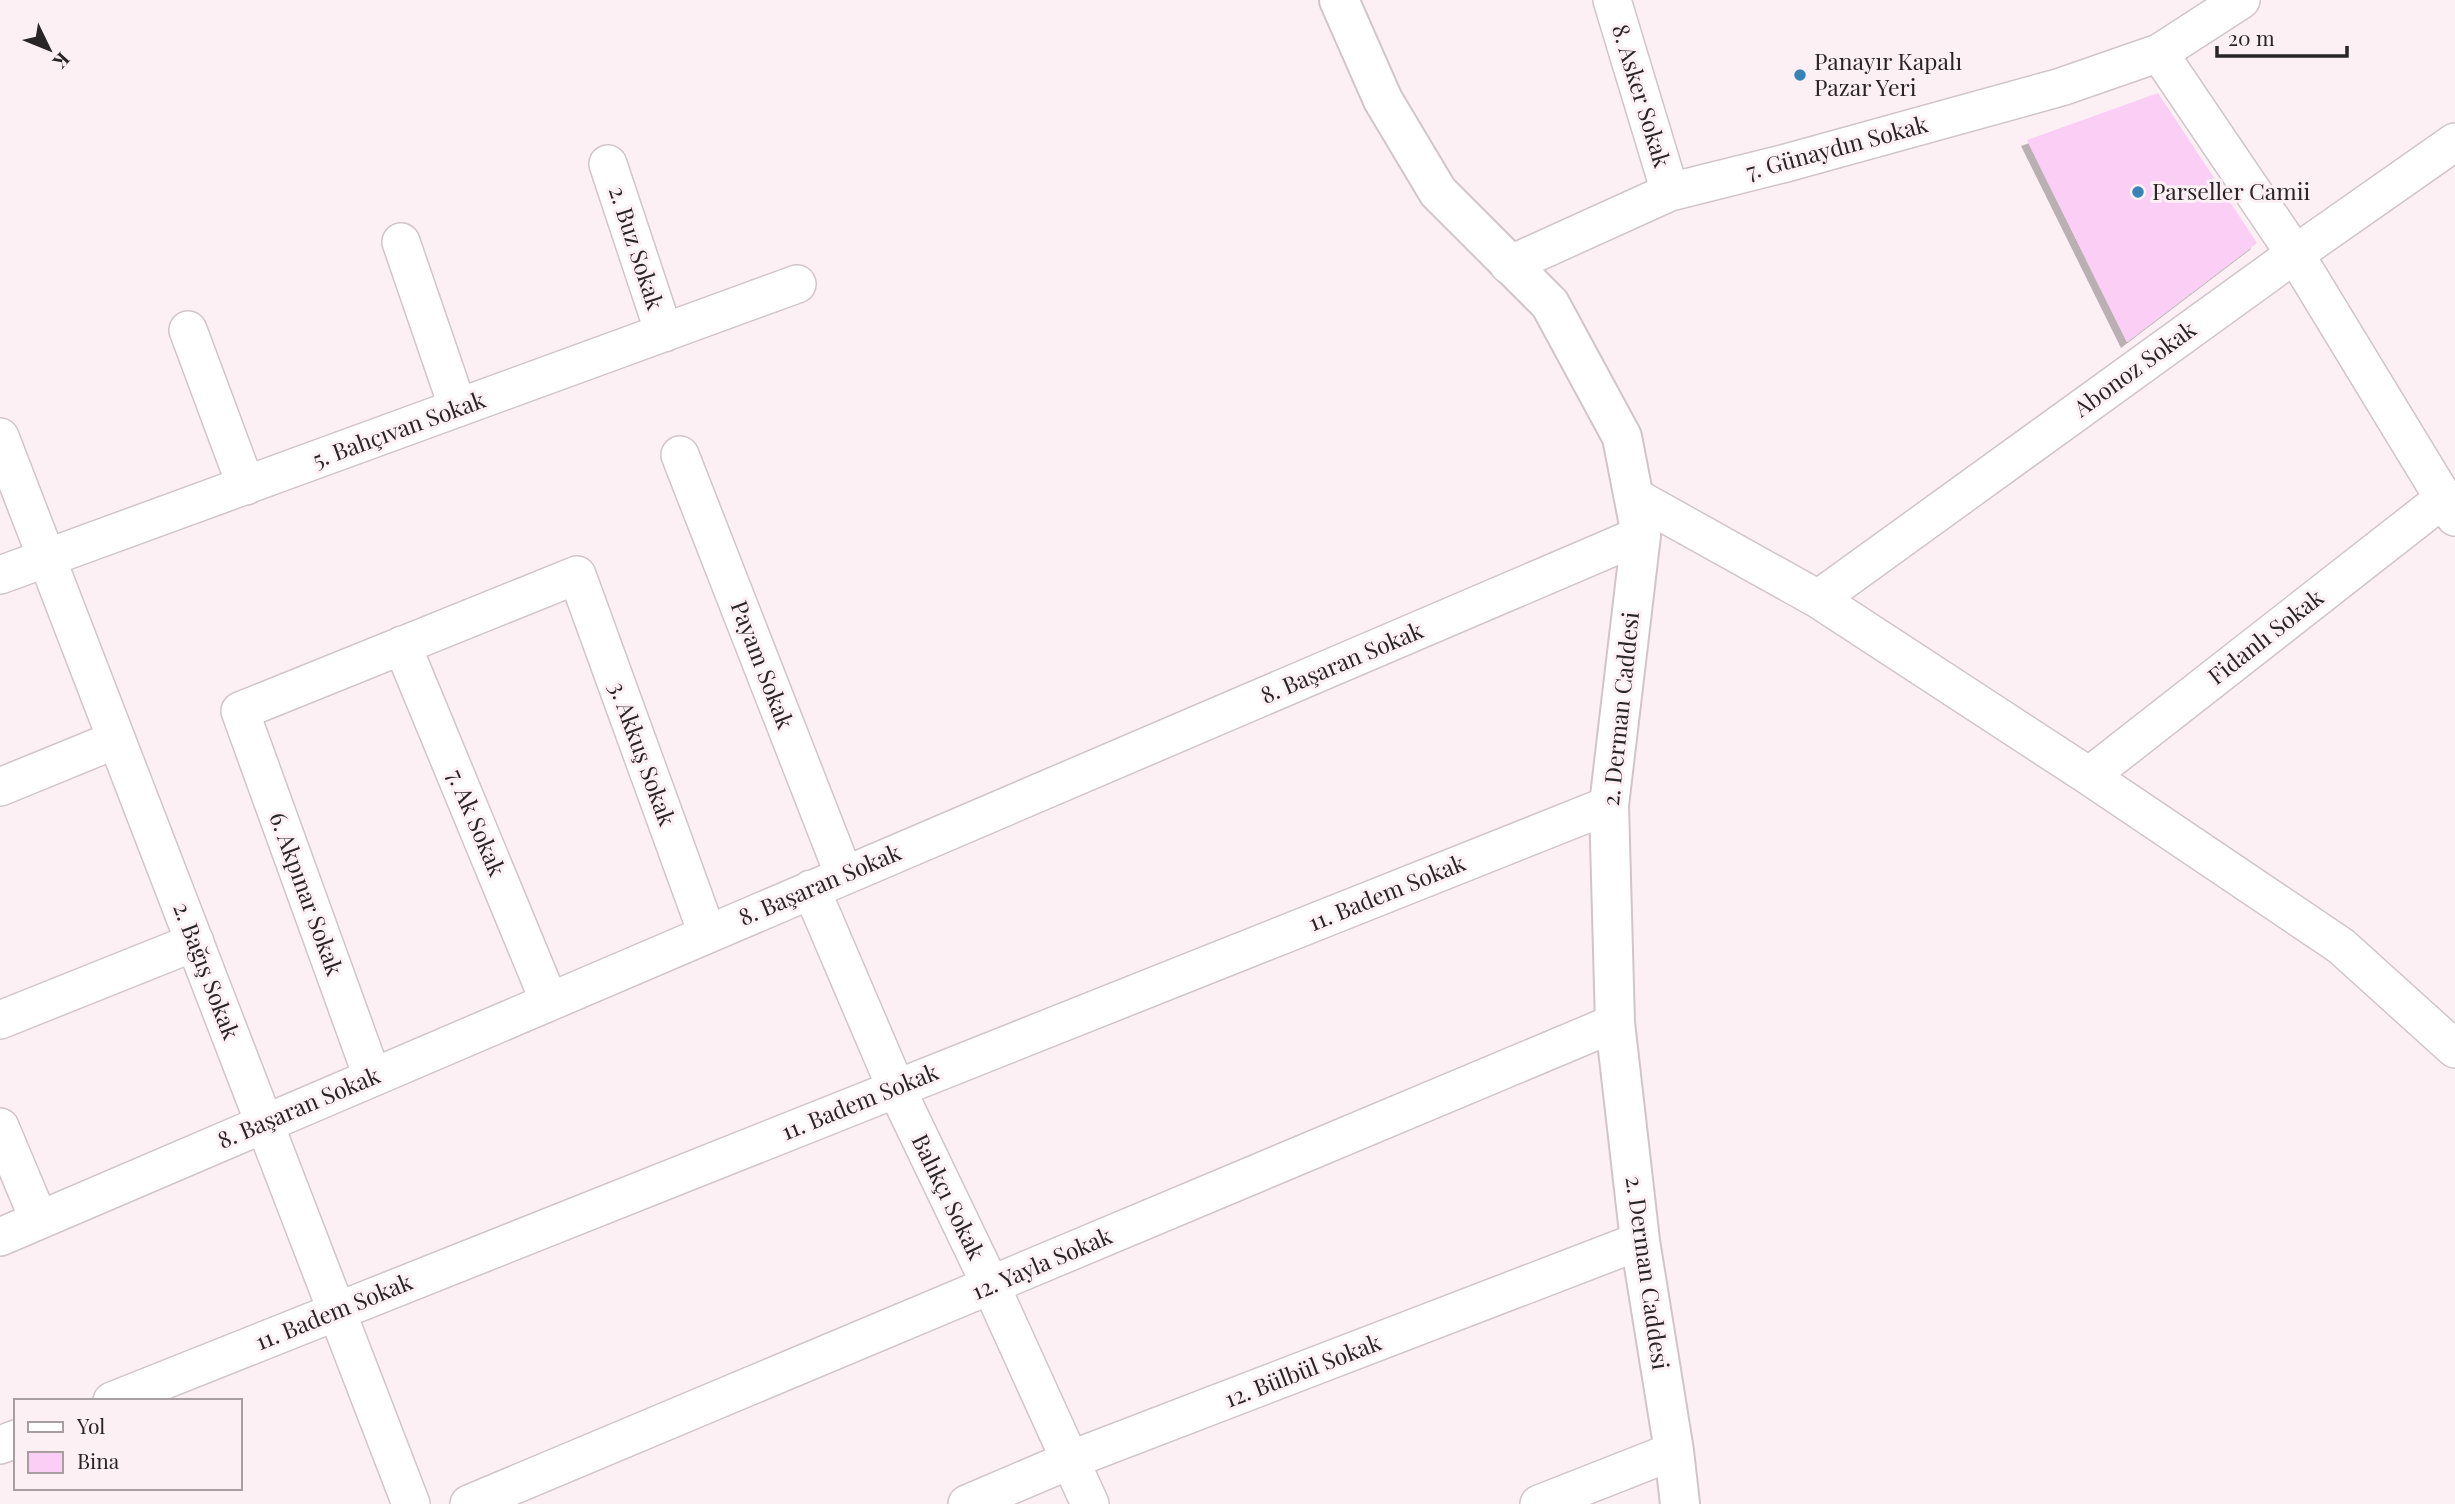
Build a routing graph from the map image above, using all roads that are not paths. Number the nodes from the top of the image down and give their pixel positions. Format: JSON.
{"nodes":[{"id":1,"x":1339,"y":0,"type":"edge"},
{"id":2,"x":1612,"y":0,"type":"edge"},
{"id":3,"x":2241,"y":0,"type":"edge"},
{"id":4,"x":2159,"y":52,"type":"junction"},
{"id":5,"x":2455,"y":142,"type":"edge"},
{"id":6,"x":608,"y":164,"type":"dead end"},
{"id":7,"x":1670,"y":192,"type":"junction"},
{"id":8,"x":401,"y":242,"type":"dead end"},
{"id":9,"x":2295,"y":254,"type":"junction"},
{"id":10,"x":1509,"y":265,"type":"junction"},
{"id":11,"x":797,"y":284,"type":"dead end"},
{"id":12,"x":188,"y":330,"type":"dead end"},
{"id":13,"x":664,"y":333,"type":"junction"},
{"id":14,"x":458,"y":408,"type":"junction"},
{"id":15,"x":0,"y":437,"type":"edge"},
{"id":16,"x":680,"y":455,"type":"dead end"},
{"id":17,"x":246,"y":486,"type":"junction"},
{"id":18,"x":2446,"y":486,"type":"edge"},
{"id":19,"x":1633,"y":496,"type":"junction"},
{"id":20,"x":1641,"y":535,"type":"junction"},
{"id":21,"x":46,"y":559,"type":"junction"},
{"id":22,"x":0,"y":575,"type":"edge"},
{"id":23,"x":1818,"y":599,"type":"junction"},
{"id":24,"x":402,"y":645,"type":"junction"},
{"id":25,"x":116,"y":740,"type":"junction"},
{"id":26,"x":2090,"y":776,"type":"junction"},
{"id":27,"x":0,"y":787,"type":"edge"},
{"id":28,"x":1609,"y":805,"type":"junction"},
{"id":29,"x":845,"y":875,"type":"junction"},
{"id":30,"x":811,"y":889,"type":"junction"},
{"id":31,"x":707,"y":933,"type":"junction"},
{"id":32,"x":195,"y":942,"type":"junction"},
{"id":33,"x":550,"y":1001,"type":"junction"},
{"id":34,"x":0,"y":1020,"type":"edge"},
{"id":35,"x":1615,"y":1023,"type":"junction"},
{"id":36,"x":2455,"y":1049,"type":"edge"},
{"id":37,"x":372,"y":1076,"type":"junction"},
{"id":38,"x":896,"y":1088,"type":"junction"},
{"id":39,"x":264,"y":1124,"type":"junction"},
{"id":40,"x":0,"y":1128,"type":"edge"},
{"id":41,"x":39,"y":1220,"type":"junction"},
{"id":42,"x":0,"y":1237,"type":"edge"},
{"id":43,"x":1640,"y":1241,"type":"junction"},
{"id":44,"x":991,"y":1286,"type":"junction"},
{"id":45,"x":337,"y":1311,"type":"junction"},
{"id":46,"x":117,"y":1399,"type":"edge"},
{"id":47,"x":1674,"y":1451,"type":"junction"},
{"id":48,"x":1070,"y":1460,"type":"junction"},
{"id":49,"x":411,"y":1504,"type":"edge"},
{"id":50,"x":469,"y":1504,"type":"edge"},
{"id":51,"x":967,"y":1504,"type":"edge"},
{"id":52,"x":1090,"y":1504,"type":"edge"},
{"id":53,"x":1539,"y":1504,"type":"edge"},
{"id":54,"x":1679,"y":1504,"type":"edge"}],
"edges":[{"from":1,"to":10,"type":"main road","name":"2. Derman Caddesi"},
{"from":2,"to":7,"type":"street","name":"8. Asker Sokak"},
{"from":3,"to":4,"type":"street","name":"7. Günaydın Sokak"},
{"from":4,"to":7,"type":"street","name":"7. Günaydın Sokak"},
{"from":4,"to":9,"type":"street"},
{"from":5,"to":9,"type":"street","name":"Abonoz Sokak"},
{"from":6,"to":13,"type":"street","name":"2. Buz Sokak"},
{"from":7,"to":10,"type":"street","name":"7. Günaydın Sokak"},
{"from":8,"to":14,"type":"street"},
{"from":9,"to":18,"type":"street"},
{"from":9,"to":23,"type":"street","name":"Abonoz Sokak"},
{"from":10,"to":19,"type":"main road","name":"2. Derman Caddesi"},
{"from":11,"to":13,"type":"street","name":"5. Bahçıvan Sokak"},
{"from":12,"to":17,"type":"street"},
{"from":13,"to":14,"type":"street","name":"5. Bahçıvan Sokak"},
{"from":14,"to":17,"type":"street","name":"5. Bahçıvan Sokak"},
{"from":15,"to":21,"type":"street","name":"2. Bağış Sokak"},
{"from":16,"to":29,"type":"street","name":"Payam Sokak"},
{"from":17,"to":21,"type":"street","name":"5. Bahçıvan Sokak"},
{"from":18,"to":26,"type":"street","name":"Fidanlı Sokak"},
{"from":19,"to":20,"type":"main road","name":"2. Derman Caddesi"},
{"from":19,"to":23,"type":"street"},
{"from":20,"to":28,"type":"main road","name":"2. Derman Caddesi"},
{"from":20,"to":29,"type":"street","name":"8. Başaran Sokak"},
{"from":21,"to":22,"type":"street","name":"5. Bahçıvan Sokak"},
{"from":21,"to":25,"type":"street","name":"2. Bağış Sokak"},
{"from":23,"to":26,"type":"street"},
{"from":24,"to":31,"type":"street","name":"3. Akkuş Sokak"},
{"from":24,"to":33,"type":"street","name":"7. Ak Sokak"},
{"from":24,"to":37,"type":"street","name":"6. Akpınar Sokak"},
{"from":25,"to":27,"type":"street"},
{"from":25,"to":32,"type":"street","name":"2. Bağış Sokak"},
{"from":26,"to":36,"type":"street"},
{"from":28,"to":35,"type":"main road","name":"2. Derman Caddesi"},
{"from":28,"to":38,"type":"street","name":"11. Badem Sokak"},
{"from":29,"to":30,"type":"street","name":"8. Başaran Sokak"},
{"from":30,"to":31,"type":"street","name":"8. Başaran Sokak"},
{"from":30,"to":38,"type":"street","name":"Balıkçı Sokak"},
{"from":31,"to":33,"type":"street","name":"8. Başaran Sokak"},
{"from":32,"to":34,"type":"street"},
{"from":32,"to":39,"type":"street","name":"2. Bağış Sokak"},
{"from":33,"to":37,"type":"street","name":"8. Başaran Sokak"},
{"from":35,"to":43,"type":"main road","name":"2. Derman Caddesi"},
{"from":35,"to":44,"type":"street","name":"12. Yayla Sokak"},
{"from":37,"to":39,"type":"street","name":"8. Başaran Sokak"},
{"from":38,"to":44,"type":"street","name":"Balıkçı Sokak"},
{"from":38,"to":45,"type":"street","name":"11. Badem Sokak"},
{"from":39,"to":41,"type":"street","name":"8. Başaran Sokak"},
{"from":39,"to":45,"type":"street","name":"2. Bağış Sokak"},
{"from":40,"to":41,"type":"street"},
{"from":41,"to":42,"type":"street","name":"8. Başaran Sokak"},
{"from":43,"to":47,"type":"main road","name":"2. Derman Caddesi"},
{"from":43,"to":48,"type":"street","name":"12. Bülbül Sokak"},
{"from":44,"to":48,"type":"street","name":"Balıkçı Sokak"},
{"from":44,"to":50,"type":"street","name":"12. Yayla Sokak"},
{"from":45,"to":46,"type":"street","name":"11. Badem Sokak"},
{"from":45,"to":49,"type":"street","name":"2. Bağış Sokak"},
{"from":47,"to":53,"type":"street"},
{"from":47,"to":54,"type":"main road","name":"2. Derman Caddesi"},
{"from":48,"to":51,"type":"street","name":"12. Bülbül Sokak"},
{"from":48,"to":52,"type":"street","name":"Balıkçı Sokak"}]}
